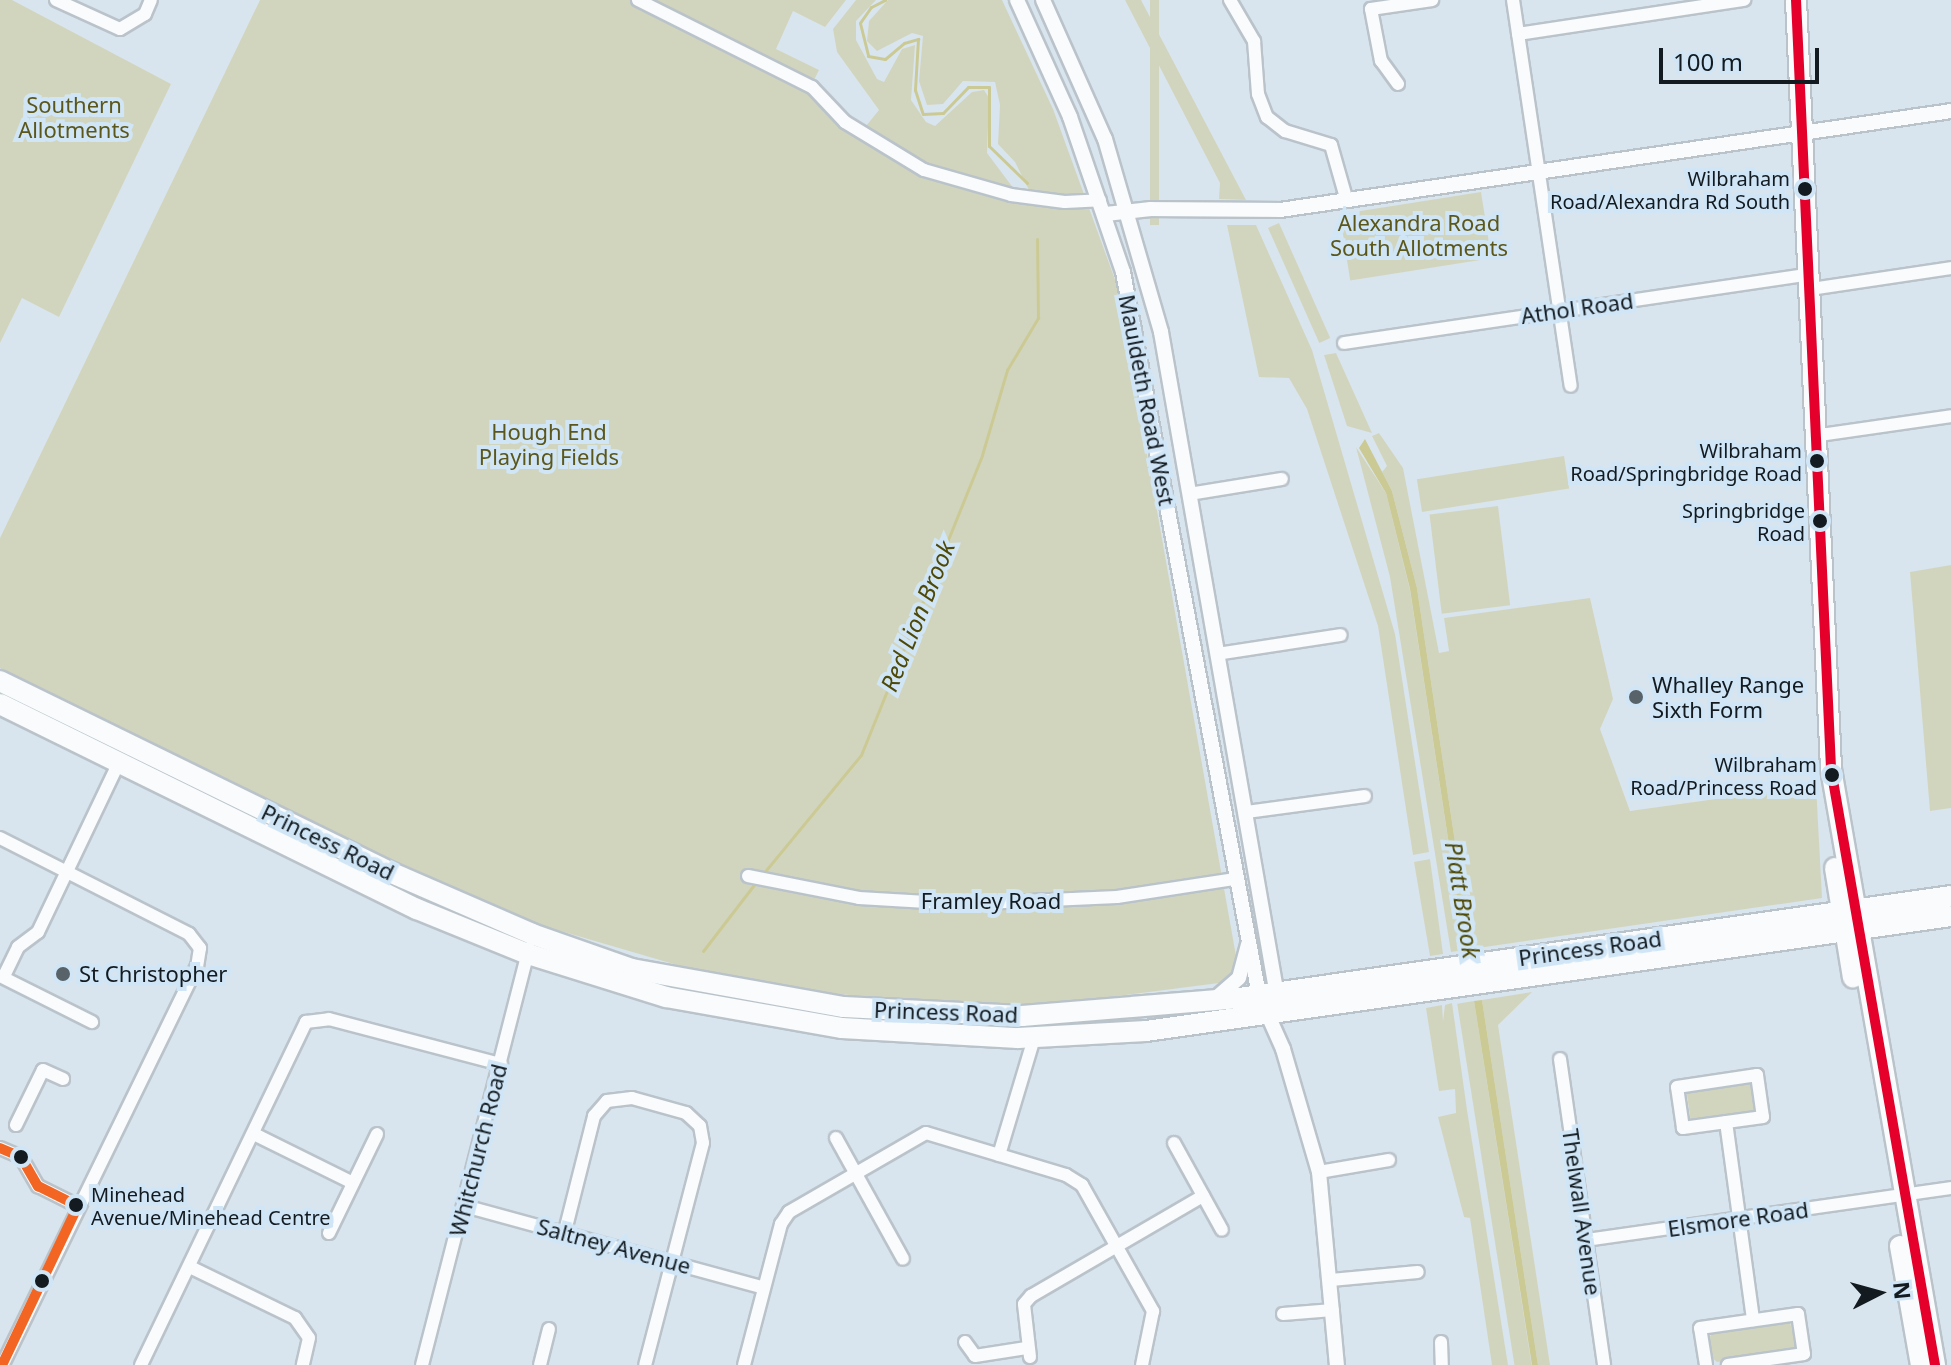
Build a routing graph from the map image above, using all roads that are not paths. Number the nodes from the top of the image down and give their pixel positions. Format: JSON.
{"nodes":[{"id":1,"x":56,"y":0,"type":"edge"},
{"id":2,"x":86,"y":0,"type":"edge"},
{"id":3,"x":151,"y":0,"type":"edge"},
{"id":4,"x":638,"y":0,"type":"edge"},
{"id":5,"x":1017,"y":0,"type":"edge"},
{"id":6,"x":1043,"y":0,"type":"edge"},
{"id":7,"x":1230,"y":0,"type":"edge"},
{"id":8,"x":1432,"y":0,"type":"edge"},
{"id":9,"x":1513,"y":0,"type":"edge"},
{"id":10,"x":1744,"y":0,"type":"edge"},
{"id":11,"x":1796,"y":0,"type":"edge"},
{"id":12,"x":79,"y":13,"type":"junction"},
{"id":13,"x":1518,"y":34,"type":"junction"},
{"id":14,"x":1398,"y":84,"type":"dead end"},
{"id":15,"x":1951,"y":111,"type":"edge"},
{"id":16,"x":1803,"y":133,"type":"junction"},
{"id":17,"x":1538,"y":172,"type":"junction"},
{"id":18,"x":1347,"y":201,"type":"junction"},
{"id":19,"x":1103,"y":207,"type":"junction"},
{"id":20,"x":1129,"y":210,"type":"junction"},
{"id":21,"x":1951,"y":268,"type":"edge"},
{"id":22,"x":1810,"y":281,"type":"junction"},
{"id":23,"x":1560,"y":311,"type":"junction"},
{"id":24,"x":1344,"y":343,"type":"dead end"},
{"id":25,"x":1571,"y":386,"type":"dead end"},
{"id":26,"x":1951,"y":416,"type":"edge"},
{"id":27,"x":1813,"y":436,"type":"junction"},
{"id":28,"x":1282,"y":479,"type":"dead end"},
{"id":29,"x":1189,"y":494,"type":"junction"},
{"id":30,"x":1341,"y":635,"type":"dead end"},
{"id":31,"x":1217,"y":654,"type":"junction"},
{"id":32,"x":0,"y":681,"type":"edge"},
{"id":33,"x":0,"y":704,"type":"edge"},
{"id":34,"x":119,"y":762,"type":"junction"},
{"id":35,"x":1365,"y":796,"type":"dead end"},
{"id":36,"x":1247,"y":812,"type":"junction"},
{"id":37,"x":1225,"y":816,"type":"junction"},
{"id":38,"x":0,"y":838,"type":"edge"},
{"id":39,"x":67,"y":871,"type":"junction"},
{"id":40,"x":748,"y":876,"type":"dead end"},
{"id":41,"x":1234,"y":879,"type":"dead end"},
{"id":42,"x":1951,"y":896,"type":"edge"},
{"id":43,"x":1847,"y":909,"type":"junction"},
{"id":44,"x":1951,"y":916,"type":"edge"},
{"id":45,"x":1852,"y":932,"type":"junction"},
{"id":46,"x":532,"y":934,"type":"junction"},
{"id":47,"x":1249,"y":940,"type":"junction"},
{"id":48,"x":528,"y":954,"type":"junction"},
{"id":49,"x":1487,"y":973,"type":"junction"},
{"id":50,"x":2,"y":976,"type":"edge"},
{"id":51,"x":1215,"y":999,"type":"junction"},
{"id":52,"x":1269,"y":1002,"type":"junction"},
{"id":53,"x":92,"y":1022,"type":"dead end"},
{"id":54,"x":1034,"y":1038,"type":"junction"},
{"id":55,"x":1560,"y":1059,"type":"dead end"},
{"id":56,"x":501,"y":1064,"type":"junction"},
{"id":57,"x":63,"y":1079,"type":"dead end"},
{"id":58,"x":1726,"y":1122,"type":"junction"},
{"id":59,"x":16,"y":1125,"type":"dead end"},
{"id":60,"x":377,"y":1134,"type":"dead end"},
{"id":61,"x":256,"y":1135,"type":"junction"},
{"id":62,"x":836,"y":1138,"type":"dead end"},
{"id":63,"x":1174,"y":1143,"type":"dead end"},
{"id":64,"x":0,"y":1148,"type":"edge"},
{"id":65,"x":999,"y":1155,"type":"junction"},
{"id":66,"x":1389,"y":1160,"type":"dead end"},
{"id":67,"x":853,"y":1171,"type":"junction"},
{"id":68,"x":1319,"y":1172,"type":"junction"},
{"id":69,"x":353,"y":1183,"type":"junction"},
{"id":70,"x":1951,"y":1188,"type":"edge"},
{"id":71,"x":1203,"y":1196,"type":"junction"},
{"id":72,"x":1898,"y":1196,"type":"junction"},
{"id":73,"x":78,"y":1206,"type":"junction"},
{"id":74,"x":465,"y":1206,"type":"junction"},
{"id":75,"x":1739,"y":1219,"type":"junction"},
{"id":76,"x":1222,"y":1230,"type":"dead end"},
{"id":77,"x":565,"y":1231,"type":"junction"},
{"id":78,"x":329,"y":1233,"type":"dead end"},
{"id":79,"x":1586,"y":1240,"type":"junction"},
{"id":80,"x":1117,"y":1245,"type":"junction"},
{"id":81,"x":903,"y":1259,"type":"dead end"},
{"id":82,"x":672,"y":1261,"type":"junction"},
{"id":83,"x":190,"y":1267,"type":"junction"},
{"id":84,"x":1418,"y":1272,"type":"dead end"},
{"id":85,"x":1331,"y":1280,"type":"junction"},
{"id":86,"x":762,"y":1287,"type":"junction"},
{"id":87,"x":1333,"y":1310,"type":"junction"},
{"id":88,"x":1283,"y":1314,"type":"dead end"},
{"id":89,"x":1753,"y":1320,"type":"junction"},
{"id":90,"x":549,"y":1329,"type":"dead end"},
{"id":91,"x":965,"y":1342,"type":"dead end"},
{"id":92,"x":2,"y":1365,"type":"edge"},
{"id":93,"x":141,"y":1365,"type":"edge"},
{"id":94,"x":303,"y":1365,"type":"edge"},
{"id":95,"x":422,"y":1365,"type":"edge"},
{"id":96,"x":540,"y":1365,"type":"edge"},
{"id":97,"x":645,"y":1365,"type":"edge"},
{"id":98,"x":744,"y":1365,"type":"edge"},
{"id":99,"x":1142,"y":1365,"type":"edge"},
{"id":100,"x":1337,"y":1365,"type":"edge"},
{"id":101,"x":1604,"y":1365,"type":"edge"},
{"id":102,"x":1706,"y":1365,"type":"edge"},
{"id":103,"x":1728,"y":1365,"type":"edge"},
{"id":104,"x":1921,"y":1365,"type":"edge"},
{"id":105,"x":1935,"y":1365,"type":"edge"}],
"edges":[{"from":1,"to":12,"type":"street"},
{"from":2,"to":12,"type":"street"},
{"from":3,"to":12,"type":"street"},
{"from":4,"to":19,"type":"street"},
{"from":5,"to":19,"type":"street","name":"Mauldeth Road West"},
{"from":6,"to":20,"type":"street","name":"Mauldeth Road West"},
{"from":7,"to":18,"type":"street"},
{"from":8,"to":14,"type":"street"},
{"from":9,"to":13,"type":"street"},
{"from":10,"to":13,"type":"street"},
{"from":11,"to":16,"type":"highway"},
{"from":13,"to":17,"type":"street"},
{"from":15,"to":16,"type":"street"},
{"from":16,"to":17,"type":"street"},
{"from":16,"to":22,"type":"highway"},
{"from":17,"to":18,"type":"street"},
{"from":17,"to":23,"type":"street"},
{"from":18,"to":20,"type":"street"},
{"from":19,"to":20,"type":"street"},
{"from":19,"to":37,"type":"street","name":"Mauldeth Road West"},
{"from":20,"to":29,"type":"street","name":"Mauldeth Road West"},
{"from":21,"to":22,"type":"street","name":"Athol Road"},
{"from":22,"to":23,"type":"street","name":"Athol Road"},
{"from":22,"to":27,"type":"highway"},
{"from":23,"to":24,"type":"street","name":"Athol Road"},
{"from":23,"to":25,"type":"street"},
{"from":26,"to":27,"type":"street"},
{"from":27,"to":43,"type":"highway"},
{"from":28,"to":29,"type":"street"},
{"from":29,"to":31,"type":"street","name":"Mauldeth Road West"},
{"from":30,"to":31,"type":"street"},
{"from":31,"to":36,"type":"street","name":"Mauldeth Road West"},
{"from":32,"to":46,"type":"highway","name":"Princess Road"},
{"from":33,"to":34,"type":"highway","name":"Princess Road"},
{"from":34,"to":39,"type":"street"},
{"from":34,"to":48,"type":"highway","name":"Princess Road"},
{"from":35,"to":36,"type":"street"},
{"from":36,"to":37,"type":"street"},
{"from":36,"to":52,"type":"street","name":"Mauldeth Road West"},
{"from":37,"to":47,"type":"street","name":"Mauldeth Road West"},
{"from":38,"to":39,"type":"street"},
{"from":39,"to":50,"type":"street"},
{"from":39,"to":73,"type":"street"},
{"from":40,"to":41,"type":"street","name":"Framley Road"},
{"from":42,"to":43,"type":"highway","name":"Princess Road"},
{"from":43,"to":45,"type":"highway"},
{"from":43,"to":49,"type":"highway","name":"Princess Road"},
{"from":44,"to":45,"type":"highway","name":"Princess Road"},
{"from":45,"to":49,"type":"highway","name":"Princess Road"},
{"from":45,"to":72,"type":"highway"},
{"from":46,"to":48,"type":"street","name":"Whitchurch Road"},
{"from":46,"to":51,"type":"highway","name":"Princess Road"},
{"from":47,"to":51,"type":"street","name":"Mauldeth Road West"},
{"from":47,"to":52,"type":"street","name":"Mauldeth Road West"},
{"from":48,"to":54,"type":"highway","name":"Princess Road"},
{"from":48,"to":56,"type":"street","name":"Whitchurch Road"},
{"from":49,"to":52,"type":"highway","name":"Princess Road"},
{"from":50,"to":53,"type":"street"},
{"from":51,"to":52,"type":"highway","name":"Princess Road"},
{"from":52,"to":54,"type":"highway","name":"Princess Road"},
{"from":52,"to":68,"type":"street","name":"Mauldeth Road West"},
{"from":54,"to":65,"type":"street"},
{"from":55,"to":79,"type":"street","name":"Thelwall Avenue"},
{"from":56,"to":61,"type":"street"},
{"from":56,"to":74,"type":"street","name":"Whitchurch Road"},
{"from":57,"to":59,"type":"street"},
{"from":58,"to":58,"type":"street"},
{"from":58,"to":75,"type":"street"},
{"from":60,"to":69,"type":"street"},
{"from":61,"to":69,"type":"street"},
{"from":61,"to":83,"type":"street"},
{"from":62,"to":67,"type":"street"},
{"from":63,"to":71,"type":"street"},
{"from":64,"to":73,"type":"street"},
{"from":65,"to":67,"type":"street"},
{"from":65,"to":80,"type":"street"},
{"from":66,"to":68,"type":"street"},
{"from":67,"to":81,"type":"street"},
{"from":67,"to":86,"type":"street"},
{"from":68,"to":85,"type":"street","name":"Mauldeth Road West"},
{"from":69,"to":78,"type":"street"},
{"from":70,"to":72,"type":"street","name":"Elsmore Road"},
{"from":71,"to":76,"type":"street"},
{"from":71,"to":80,"type":"street"},
{"from":72,"to":75,"type":"street","name":"Elsmore Road"},
{"from":72,"to":104,"type":"highway"},
{"from":72,"to":105,"type":"highway"},
{"from":73,"to":92,"type":"street"},
{"from":74,"to":77,"type":"street","name":"Saltney Avenue"},
{"from":74,"to":95,"type":"street","name":"Whitchurch Road"},
{"from":75,"to":79,"type":"street","name":"Elsmore Road"},
{"from":75,"to":89,"type":"street"},
{"from":77,"to":82,"type":"street","name":"Saltney Avenue"},
{"from":77,"to":82,"type":"street"},
{"from":79,"to":101,"type":"street","name":"Thelwall Avenue"},
{"from":80,"to":91,"type":"street"},
{"from":80,"to":99,"type":"street"},
{"from":82,"to":86,"type":"street","name":"Saltney Avenue"},
{"from":82,"to":97,"type":"street"},
{"from":83,"to":93,"type":"street"},
{"from":83,"to":94,"type":"street"},
{"from":84,"to":85,"type":"street"},
{"from":85,"to":87,"type":"street","name":"Mauldeth Road West"},
{"from":86,"to":98,"type":"street"},
{"from":87,"to":88,"type":"street"},
{"from":87,"to":100,"type":"street","name":"Mauldeth Road West"},
{"from":89,"to":102,"type":"street"},
{"from":89,"to":103,"type":"street"},
{"from":90,"to":96,"type":"street"}]}
